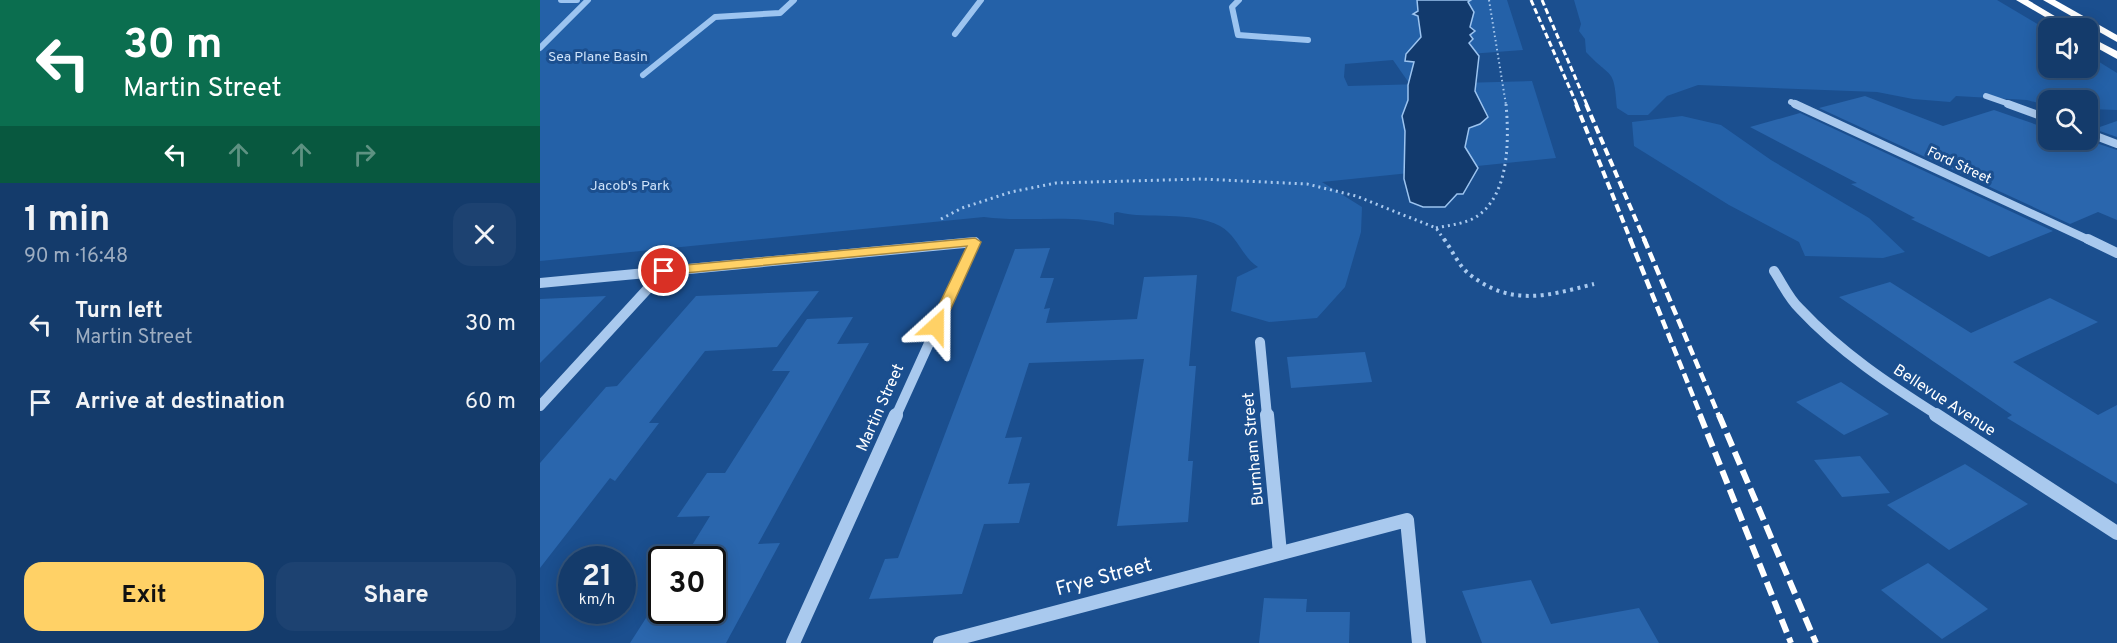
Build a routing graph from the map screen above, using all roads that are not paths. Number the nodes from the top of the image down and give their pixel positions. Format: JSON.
{"nodes":[{"id":1,"x":2021,"y":0,"type":"edge"},
{"id":2,"x":2048,"y":0,"type":"edge"},
{"id":3,"x":2052,"y":18,"type":"edge"},
{"id":4,"x":2117,"y":39,"type":"edge"},
{"id":5,"x":2098,"y":45,"type":"edge"},
{"id":6,"x":2117,"y":56,"type":"edge"},
{"id":7,"x":1986,"y":96,"type":"dead end"},
{"id":8,"x":1791,"y":102,"type":"dead end"},
{"id":9,"x":2038,"y":115,"type":"edge"},
{"id":10,"x":2098,"y":137,"type":"edge"},
{"id":11,"x":2117,"y":144,"type":"edge"},
{"id":12,"x":2117,"y":253,"type":"edge"},
{"id":13,"x":664,"y":271,"type":"junction"},
{"id":14,"x":1774,"y":271,"type":"dead end"},
{"id":15,"x":540,"y":283,"type":"edge"},
{"id":16,"x":1260,"y":342,"type":"dead end"},
{"id":17,"x":540,"y":406,"type":"edge"},
{"id":18,"x":2117,"y":533,"type":"edge"},
{"id":19,"x":1280,"y":553,"type":"junction"},
{"id":20,"x":793,"y":643,"type":"edge"},
{"id":21,"x":940,"y":643,"type":"edge"},
{"id":22,"x":1419,"y":643,"type":"edge"}],
"edges":[{"from":1,"to":3,"type":"highway"},
{"from":2,"to":4,"type":"highway"},
{"from":5,"to":6,"type":"highway"},
{"from":7,"to":9,"type":"street"},
{"from":8,"to":12,"type":"street","name":"Ford Street"},
{"from":10,"to":11,"type":"street"},
{"from":13,"to":15,"type":"street","name":"Martin Street"},
{"from":13,"to":17,"type":"street"},
{"from":13,"to":20,"type":"street","name":"Martin Street"},
{"from":14,"to":18,"type":"street","name":"Bellevue Avenue"},
{"from":16,"to":19,"type":"street","name":"Burnham Street"},
{"from":19,"to":21,"type":"street","name":"Frye Street"},
{"from":19,"to":22,"type":"street","name":"Frye Street"}]}
